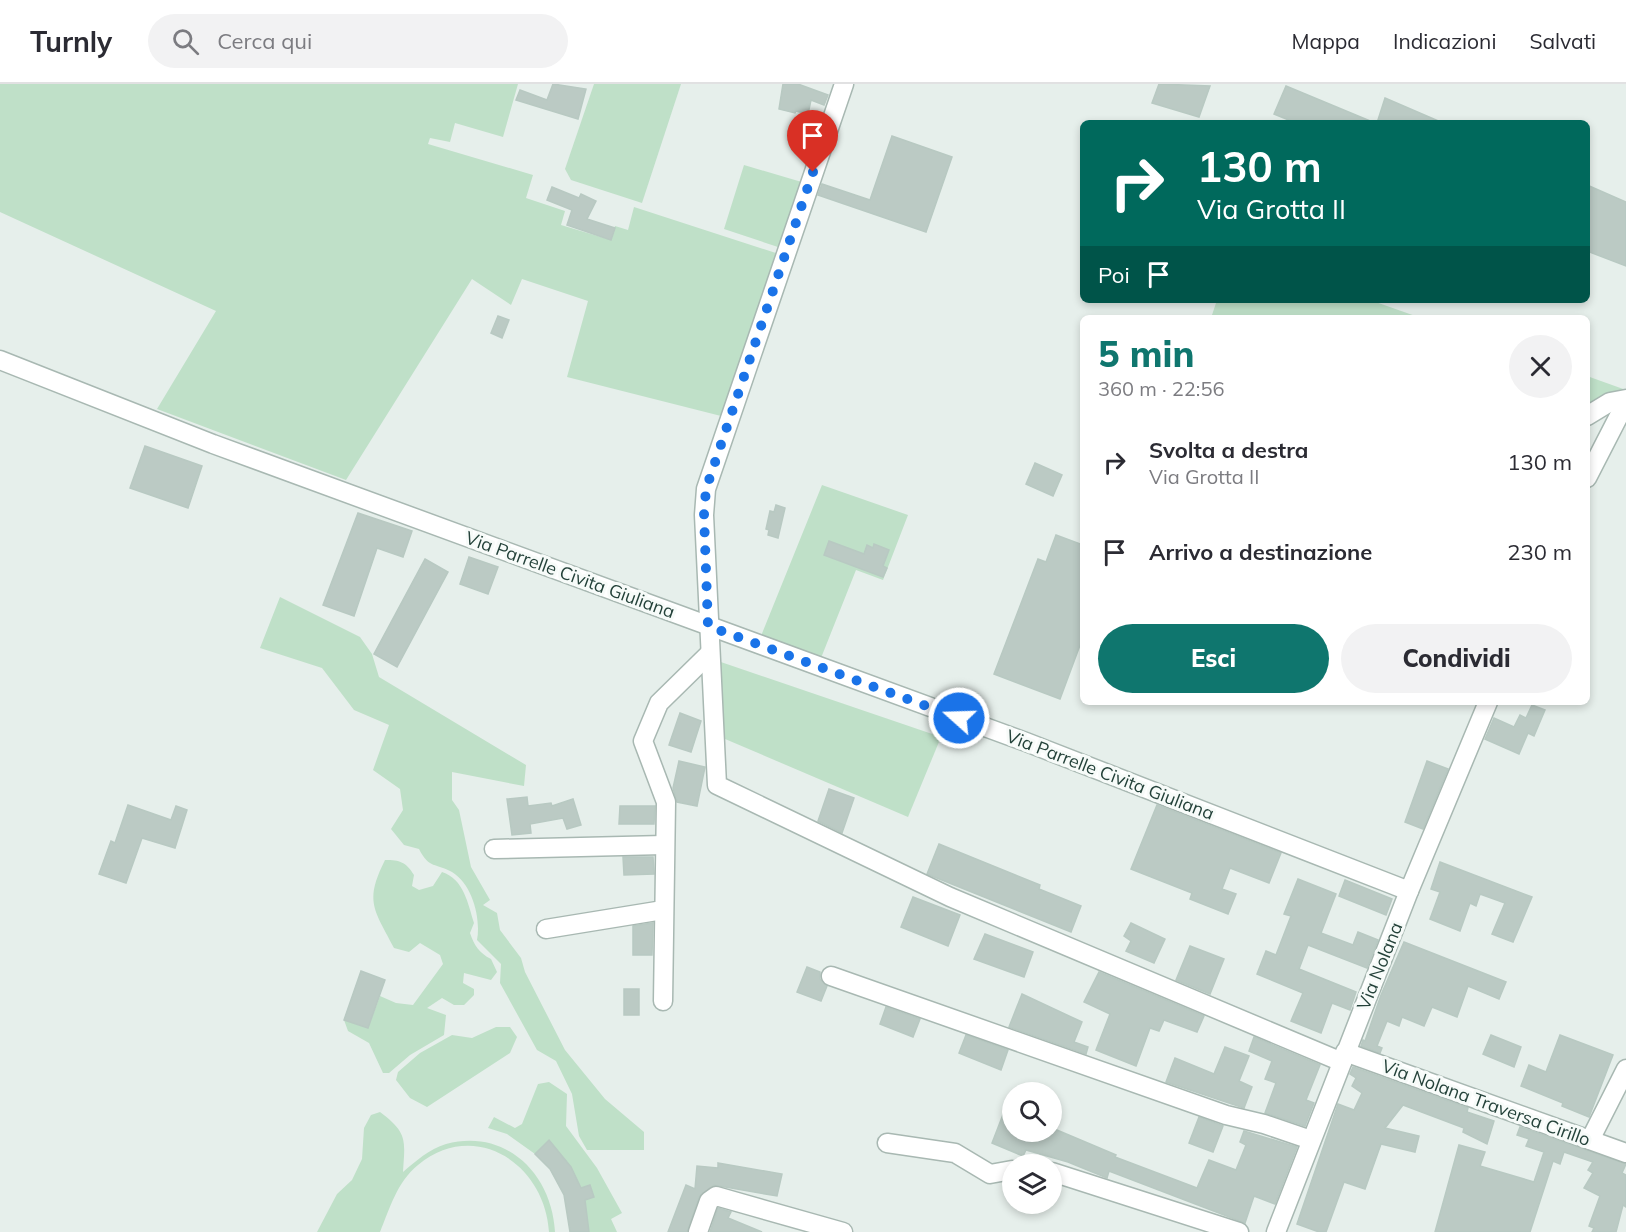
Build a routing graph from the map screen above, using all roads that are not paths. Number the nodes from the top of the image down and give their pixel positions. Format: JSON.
{"nodes":[{"id":1,"x":844,"y":84,"type":"edge"},
{"id":2,"x":0,"y":360,"type":"edge"},
{"id":3,"x":1626,"y":400,"type":"edge"},
{"id":4,"x":1590,"y":414,"type":"edge"},
{"id":5,"x":1590,"y":472,"type":"edge"},
{"id":6,"x":708,"y":626,"type":"junction"},
{"id":7,"x":710,"y":653,"type":"junction"},
{"id":8,"x":1487,"y":705,"type":"edge"},
{"id":9,"x":664,"y":845,"type":"junction"},
{"id":10,"x":494,"y":849,"type":"dead end"},
{"id":11,"x":1409,"y":891,"type":"junction"},
{"id":12,"x":663,"y":910,"type":"junction"},
{"id":13,"x":546,"y":929,"type":"dead end"},
{"id":14,"x":831,"y":976,"type":"dead end"},
{"id":15,"x":663,"y":1001,"type":"dead end"},
{"id":16,"x":1343,"y":1057,"type":"junction"},
{"id":17,"x":1626,"y":1069,"type":"edge"},
{"id":18,"x":1311,"y":1140,"type":"junction"},
{"id":19,"x":1590,"y":1140,"type":"junction"},
{"id":20,"x":887,"y":1143,"type":"dead end"},
{"id":21,"x":1626,"y":1153,"type":"edge"},
{"id":22,"x":1002,"y":1172,"type":"edge"},
{"id":23,"x":1062,"y":1175,"type":"edge"},
{"id":24,"x":698,"y":1232,"type":"edge"},
{"id":25,"x":843,"y":1232,"type":"edge"},
{"id":26,"x":1239,"y":1232,"type":"edge"},
{"id":27,"x":1276,"y":1232,"type":"edge"}],
"edges":[{"from":1,"to":6,"type":"street"},
{"from":2,"to":6,"type":"street","name":"Via Parrelle Civita Giuliana"},
{"from":3,"to":4,"type":"street"},
{"from":3,"to":5,"type":"street"},
{"from":6,"to":7,"type":"street"},
{"from":6,"to":11,"type":"street","name":"Via Parrelle Civita Giuliana"},
{"from":7,"to":9,"type":"street"},
{"from":7,"to":16,"type":"street","name":"Via Nolana Traversa Cirillo"},
{"from":8,"to":11,"type":"street","name":"Via Nolana"},
{"from":9,"to":10,"type":"street"},
{"from":9,"to":12,"type":"street"},
{"from":11,"to":16,"type":"street","name":"Via Nolana"},
{"from":12,"to":13,"type":"street"},
{"from":12,"to":15,"type":"street"},
{"from":14,"to":18,"type":"street"},
{"from":16,"to":18,"type":"street","name":"Via Nolana"},
{"from":16,"to":19,"type":"street","name":"Via Nolana Traversa Cirillo"},
{"from":17,"to":19,"type":"street"},
{"from":18,"to":27,"type":"street","name":"Via Nolana"},
{"from":19,"to":21,"type":"street","name":"Via Nolana Traversa Cirillo"},
{"from":20,"to":22,"type":"street"},
{"from":23,"to":26,"type":"street"},
{"from":24,"to":25,"type":"street"}]}
